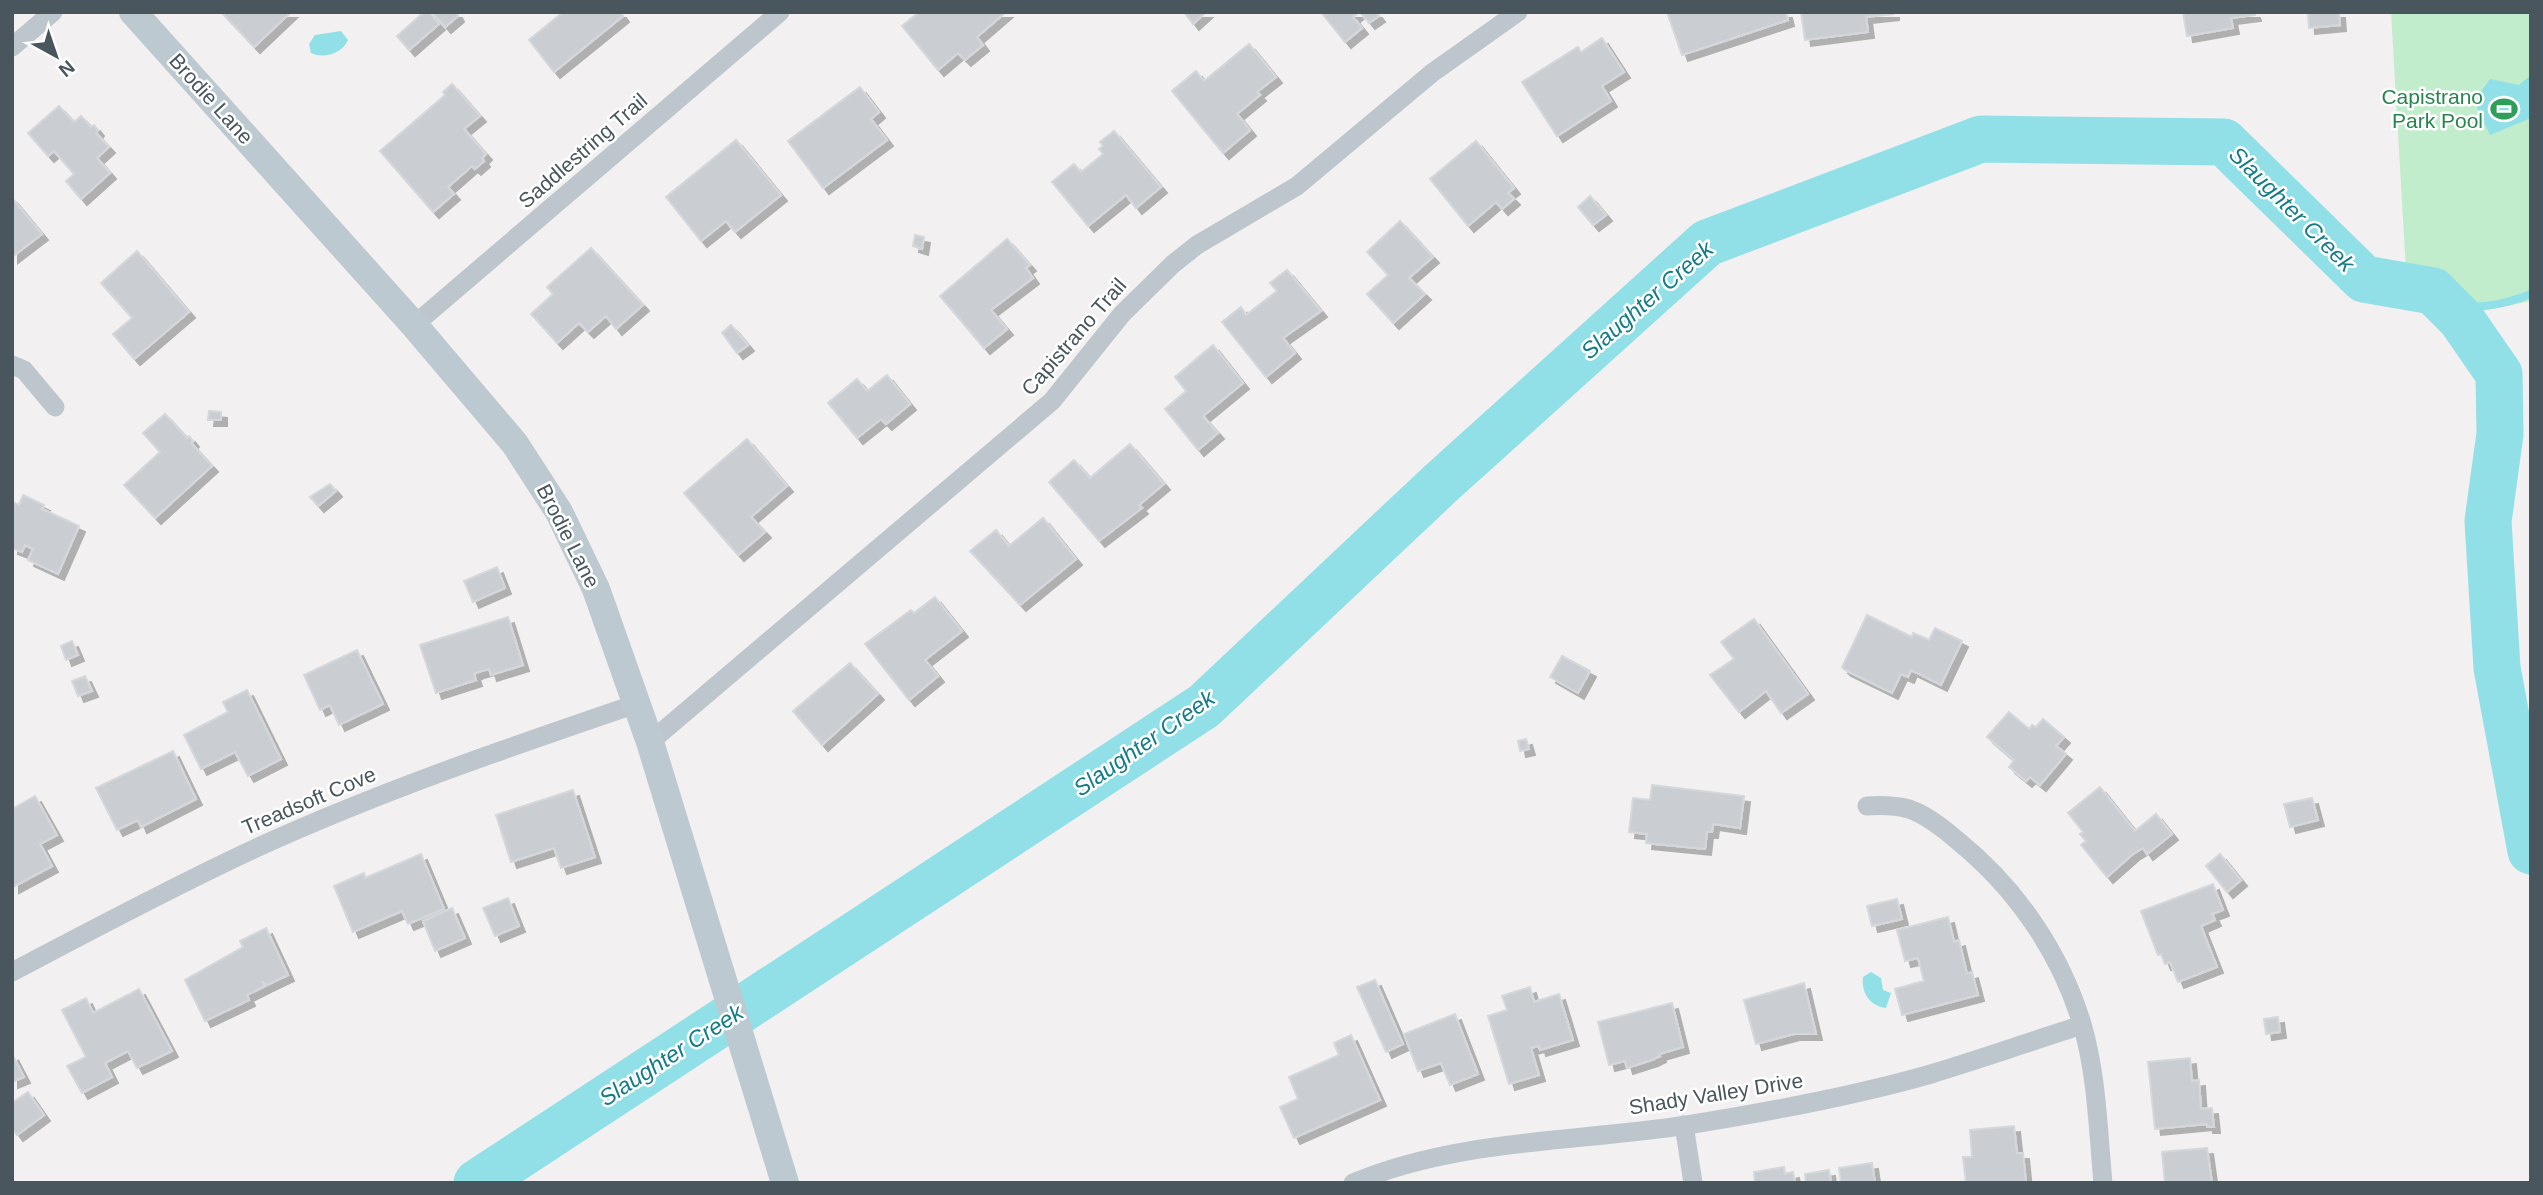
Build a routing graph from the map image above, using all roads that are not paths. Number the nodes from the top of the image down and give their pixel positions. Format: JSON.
{"nodes":[{"id":1,"x":52,"y":12,"type":"edge"},
{"id":2,"x":133,"y":12,"type":"edge"},
{"id":3,"x":780,"y":12,"type":"edge"},
{"id":4,"x":1518,"y":12,"type":"edge"},
{"id":5,"x":12,"y":47,"type":"edge"},
{"id":6,"x":414,"y":325,"type":"junction"},
{"id":7,"x":12,"y":365,"type":"edge"},
{"id":8,"x":55,"y":407,"type":"dead end"},
{"id":9,"x":636,"y":704,"type":"junction"},
{"id":10,"x":650,"y":742,"type":"junction"},
{"id":11,"x":1867,"y":806,"type":"dead end"},
{"id":12,"x":12,"y":972,"type":"edge"},
{"id":13,"x":2082,"y":1025,"type":"junction"},
{"id":14,"x":1684,"y":1125,"type":"junction"},
{"id":15,"x":785,"y":1183,"type":"edge"},
{"id":16,"x":1353,"y":1183,"type":"edge"},
{"id":17,"x":1693,"y":1183,"type":"edge"},
{"id":18,"x":2103,"y":1183,"type":"edge"}],
"edges":[{"from":1,"to":5,"type":"street"},
{"from":2,"to":6,"type":"main road","name":"Brodie Lane"},
{"from":3,"to":6,"type":"street","name":"Saddlestring Trail"},
{"from":4,"to":10,"type":"street","name":"Capistrano Trail"},
{"from":6,"to":9,"type":"main road","name":"Brodie Lane"},
{"from":7,"to":8,"type":"street"},
{"from":9,"to":10,"type":"main road","name":"Brodie Lane"},
{"from":9,"to":12,"type":"street","name":"Treadsoft Cove"},
{"from":10,"to":15,"type":"main road","name":"Brodie Lane"},
{"from":11,"to":13,"type":"street"},
{"from":13,"to":14,"type":"street","name":"Shady Valley Drive"},
{"from":13,"to":18,"type":"street"},
{"from":14,"to":16,"type":"street","name":"Shady Valley Drive"},
{"from":14,"to":17,"type":"street"}]}
